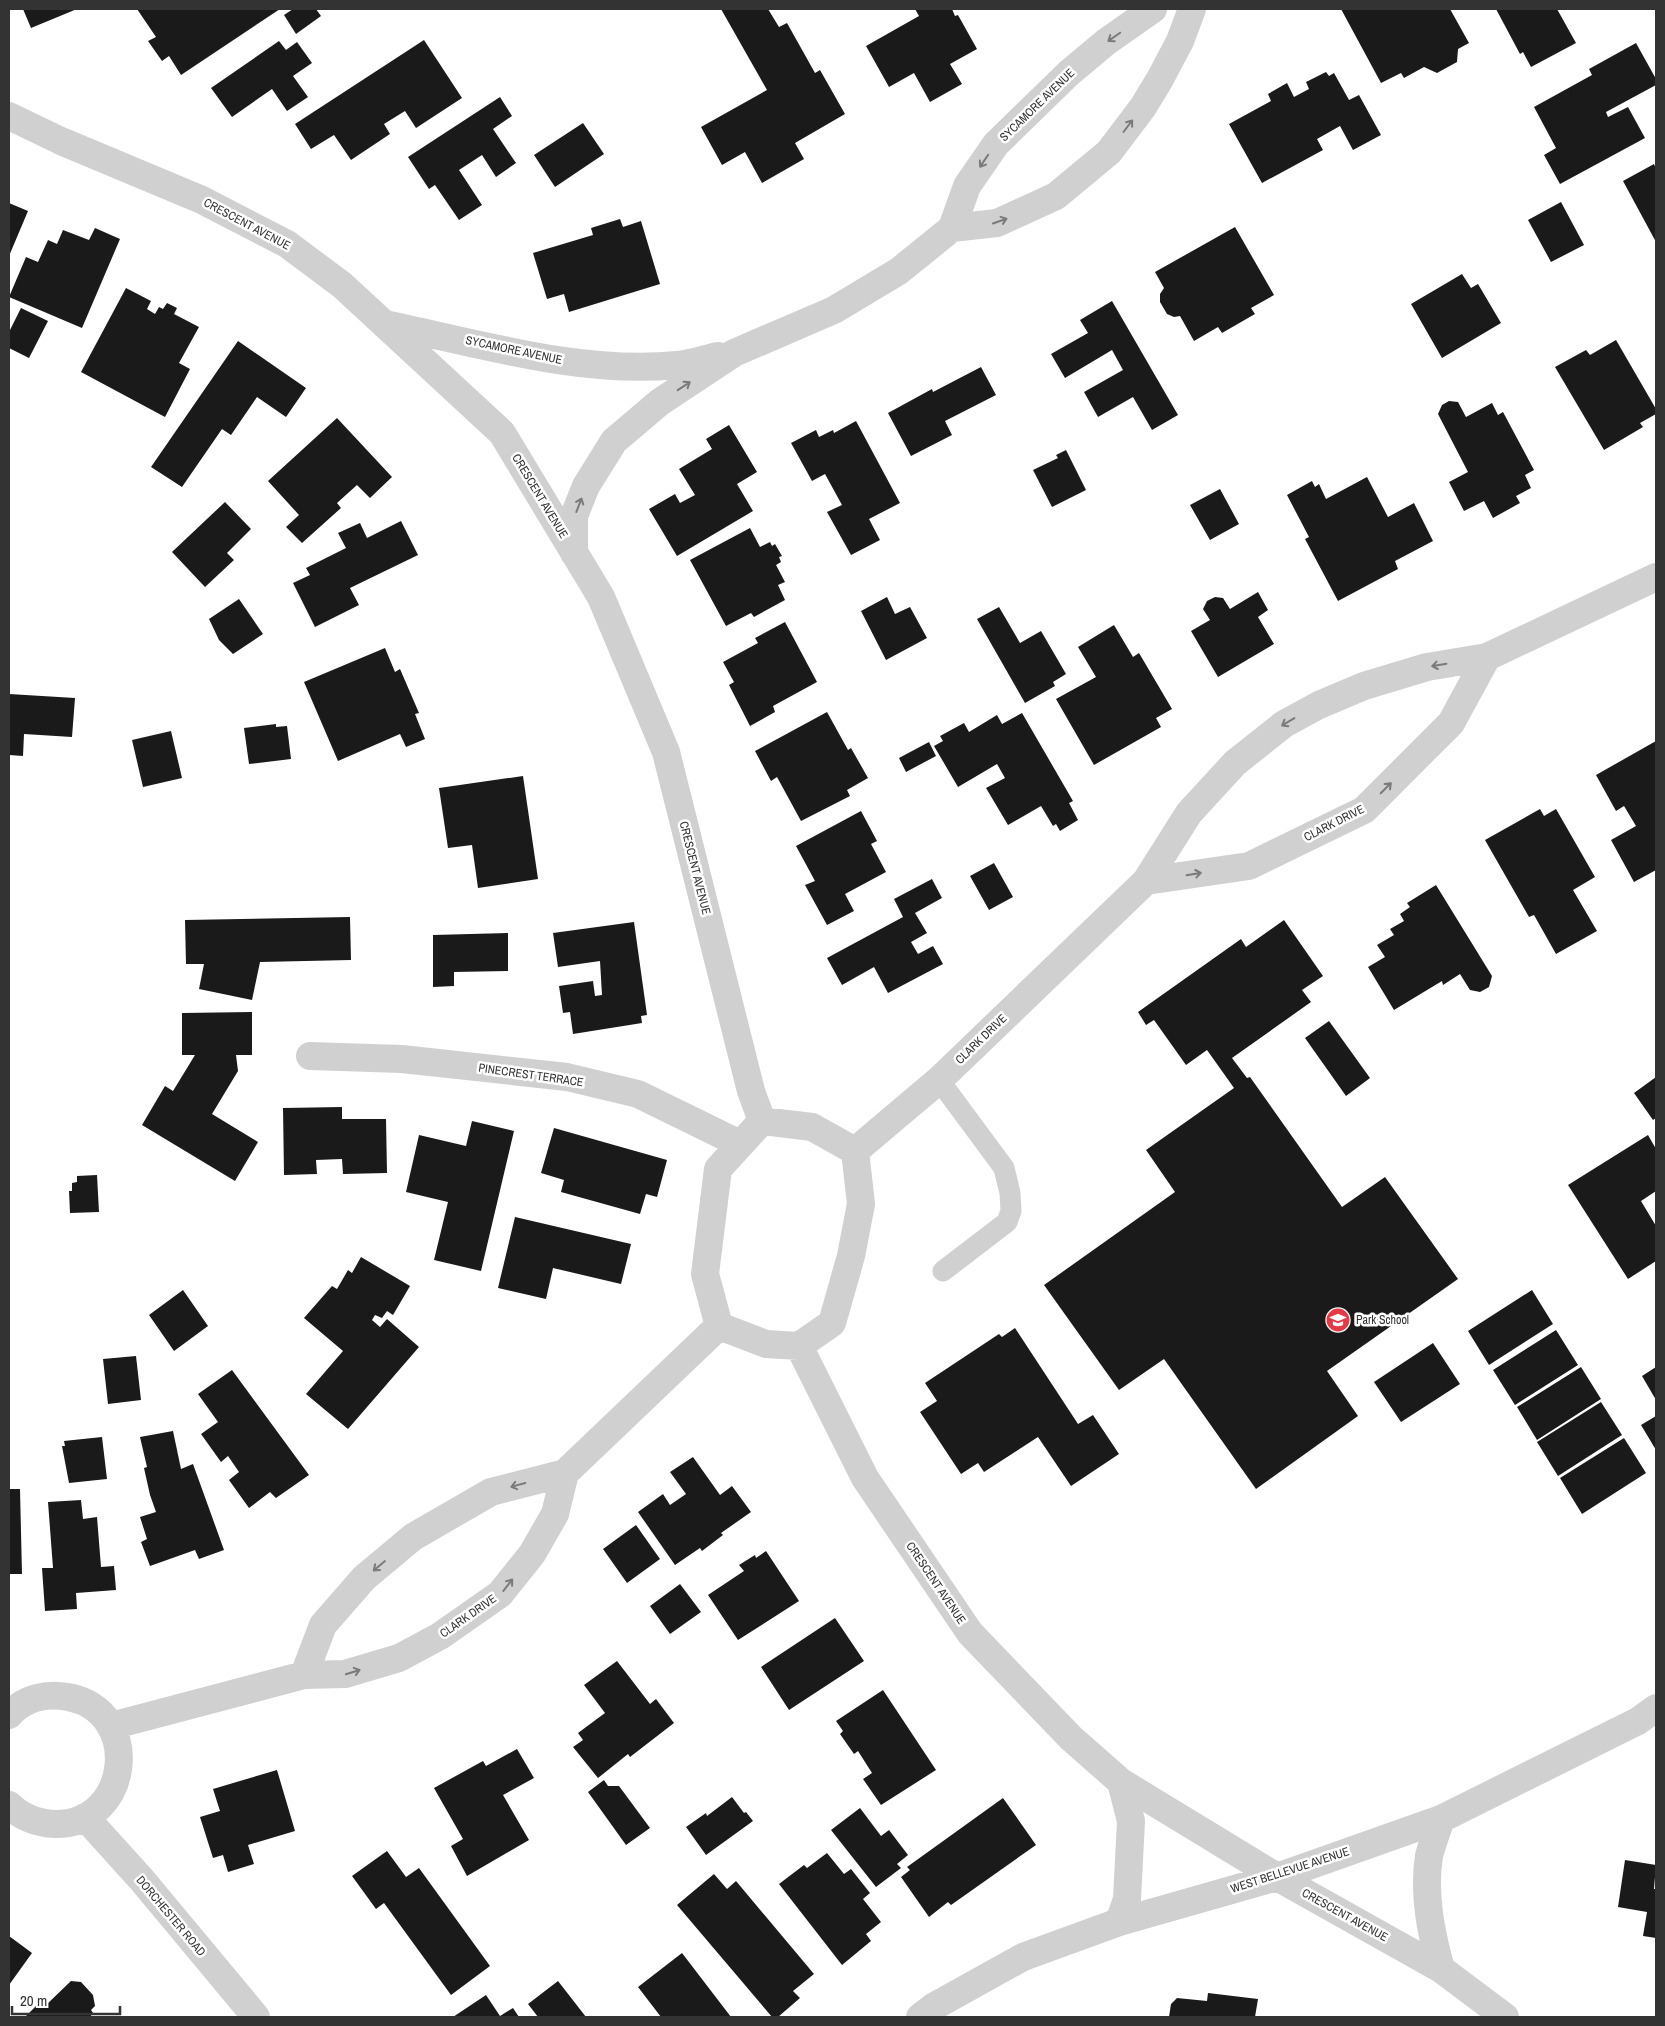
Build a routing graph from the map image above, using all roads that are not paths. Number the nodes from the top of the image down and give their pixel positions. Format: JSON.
{"nodes":[{"id":1,"x":1153,"y":9,"type":"edge"},
{"id":2,"x":1192,"y":9,"type":"edge"},
{"id":3,"x":9,"y":116,"type":"edge"},
{"id":4,"x":952,"y":228,"type":"junction"},
{"id":5,"x":383,"y":324,"type":"junction"},
{"id":6,"x":734,"y":352,"type":"junction"},
{"id":7,"x":574,"y":553,"type":"junction"},
{"id":8,"x":1656,"y":577,"type":"edge"},
{"id":9,"x":1487,"y":657,"type":"junction"},
{"id":10,"x":1146,"y":881,"type":"junction"},
{"id":11,"x":310,"y":1056,"type":"dead end"},
{"id":12,"x":939,"y":1080,"type":"junction"},
{"id":13,"x":762,"y":1121,"type":"junction"},
{"id":14,"x":740,"y":1144,"type":"junction"},
{"id":15,"x":855,"y":1151,"type":"junction"},
{"id":16,"x":943,"y":1271,"type":"dead end"},
{"id":17,"x":719,"y":1326,"type":"junction"},
{"id":18,"x":800,"y":1346,"type":"junction"},
{"id":19,"x":565,"y":1473,"type":"junction"},
{"id":20,"x":304,"y":1675,"type":"junction"},
{"id":21,"x":1656,"y":1708,"type":"edge"},
{"id":22,"x":9,"y":1715,"type":"edge"},
{"id":23,"x":111,"y":1726,"type":"junction"},
{"id":24,"x":1121,"y":1782,"type":"junction"},
{"id":25,"x":9,"y":1805,"type":"edge"},
{"id":26,"x":85,"y":1817,"type":"junction"},
{"id":27,"x":1441,"y":1818,"type":"junction"},
{"id":28,"x":1278,"y":1877,"type":"junction"},
{"id":29,"x":1119,"y":1922,"type":"junction"},
{"id":30,"x":1441,"y":1969,"type":"junction"},
{"id":31,"x":256,"y":2017,"type":"edge"},
{"id":32,"x":920,"y":2017,"type":"edge"},
{"id":33,"x":1505,"y":2017,"type":"edge"}],
"edges":[{"from":1,"to":4,"type":"street","name":"SYCAMORE AVENUE","one_way":true},
{"from":4,"to":2,"type":"street","one_way":true},
{"from":3,"to":5,"type":"street","name":"CRESCENT AVENUE"},
{"from":4,"to":6,"type":"street","name":"SYCAMORE AVENUE"},
{"from":5,"to":6,"type":"street","name":"SYCAMORE AVENUE"},
{"from":5,"to":7,"type":"street","name":"CRESCENT AVENUE"},
{"from":7,"to":6,"type":"street","name":"SYCAMORE AVENUE","one_way":true},
{"from":7,"to":13,"type":"street","name":"CRESCENT AVENUE"},
{"from":8,"to":9,"type":"street","name":"CLARK DRIVE"},
{"from":9,"to":10,"type":"street","name":"CLARK DRIVE","one_way":true},
{"from":10,"to":9,"type":"street","name":"CLARK DRIVE","one_way":true},
{"from":10,"to":12,"type":"street","name":"CLARK DRIVE"},
{"from":11,"to":14,"type":"street","name":"PINECREST TERRACE"},
{"from":12,"to":15,"type":"street","name":"CLARK DRIVE"},
{"from":12,"to":16,"type":"lane"},
{"from":13,"to":14,"type":"street"},
{"from":13,"to":15,"type":"street"},
{"from":14,"to":17,"type":"street"},
{"from":15,"to":18,"type":"street"},
{"from":17,"to":18,"type":"street"},
{"from":17,"to":19,"type":"street"},
{"from":18,"to":24,"type":"street","name":"CRESCENT AVENUE"},
{"from":19,"to":20,"type":"street","one_way":true},
{"from":20,"to":19,"type":"street","name":"CLARK DRIVE","one_way":true},
{"from":20,"to":23,"type":"street","name":"CLARK DRIVE"},
{"from":21,"to":27,"type":"street","name":"WEST BELLEVUE AVENUE"},
{"from":22,"to":23,"type":"street"},
{"from":23,"to":26,"type":"street"},
{"from":24,"to":28,"type":"street","name":"CRESCENT AVENUE"},
{"from":24,"to":29,"type":"street"},
{"from":25,"to":26,"type":"street"},
{"from":26,"to":31,"type":"street","name":"DORCHESTER ROAD"},
{"from":27,"to":28,"type":"street","name":"WEST BELLEVUE AVENUE"},
{"from":27,"to":30,"type":"street"},
{"from":28,"to":29,"type":"street","name":"WEST BELLEVUE AVENUE"},
{"from":28,"to":30,"type":"street","name":"CRESCENT AVENUE"},
{"from":29,"to":32,"type":"street","name":"WEST BELLEVUE AVENUE"},
{"from":30,"to":33,"type":"street","name":"CRESCENT AVENUE"}]}
